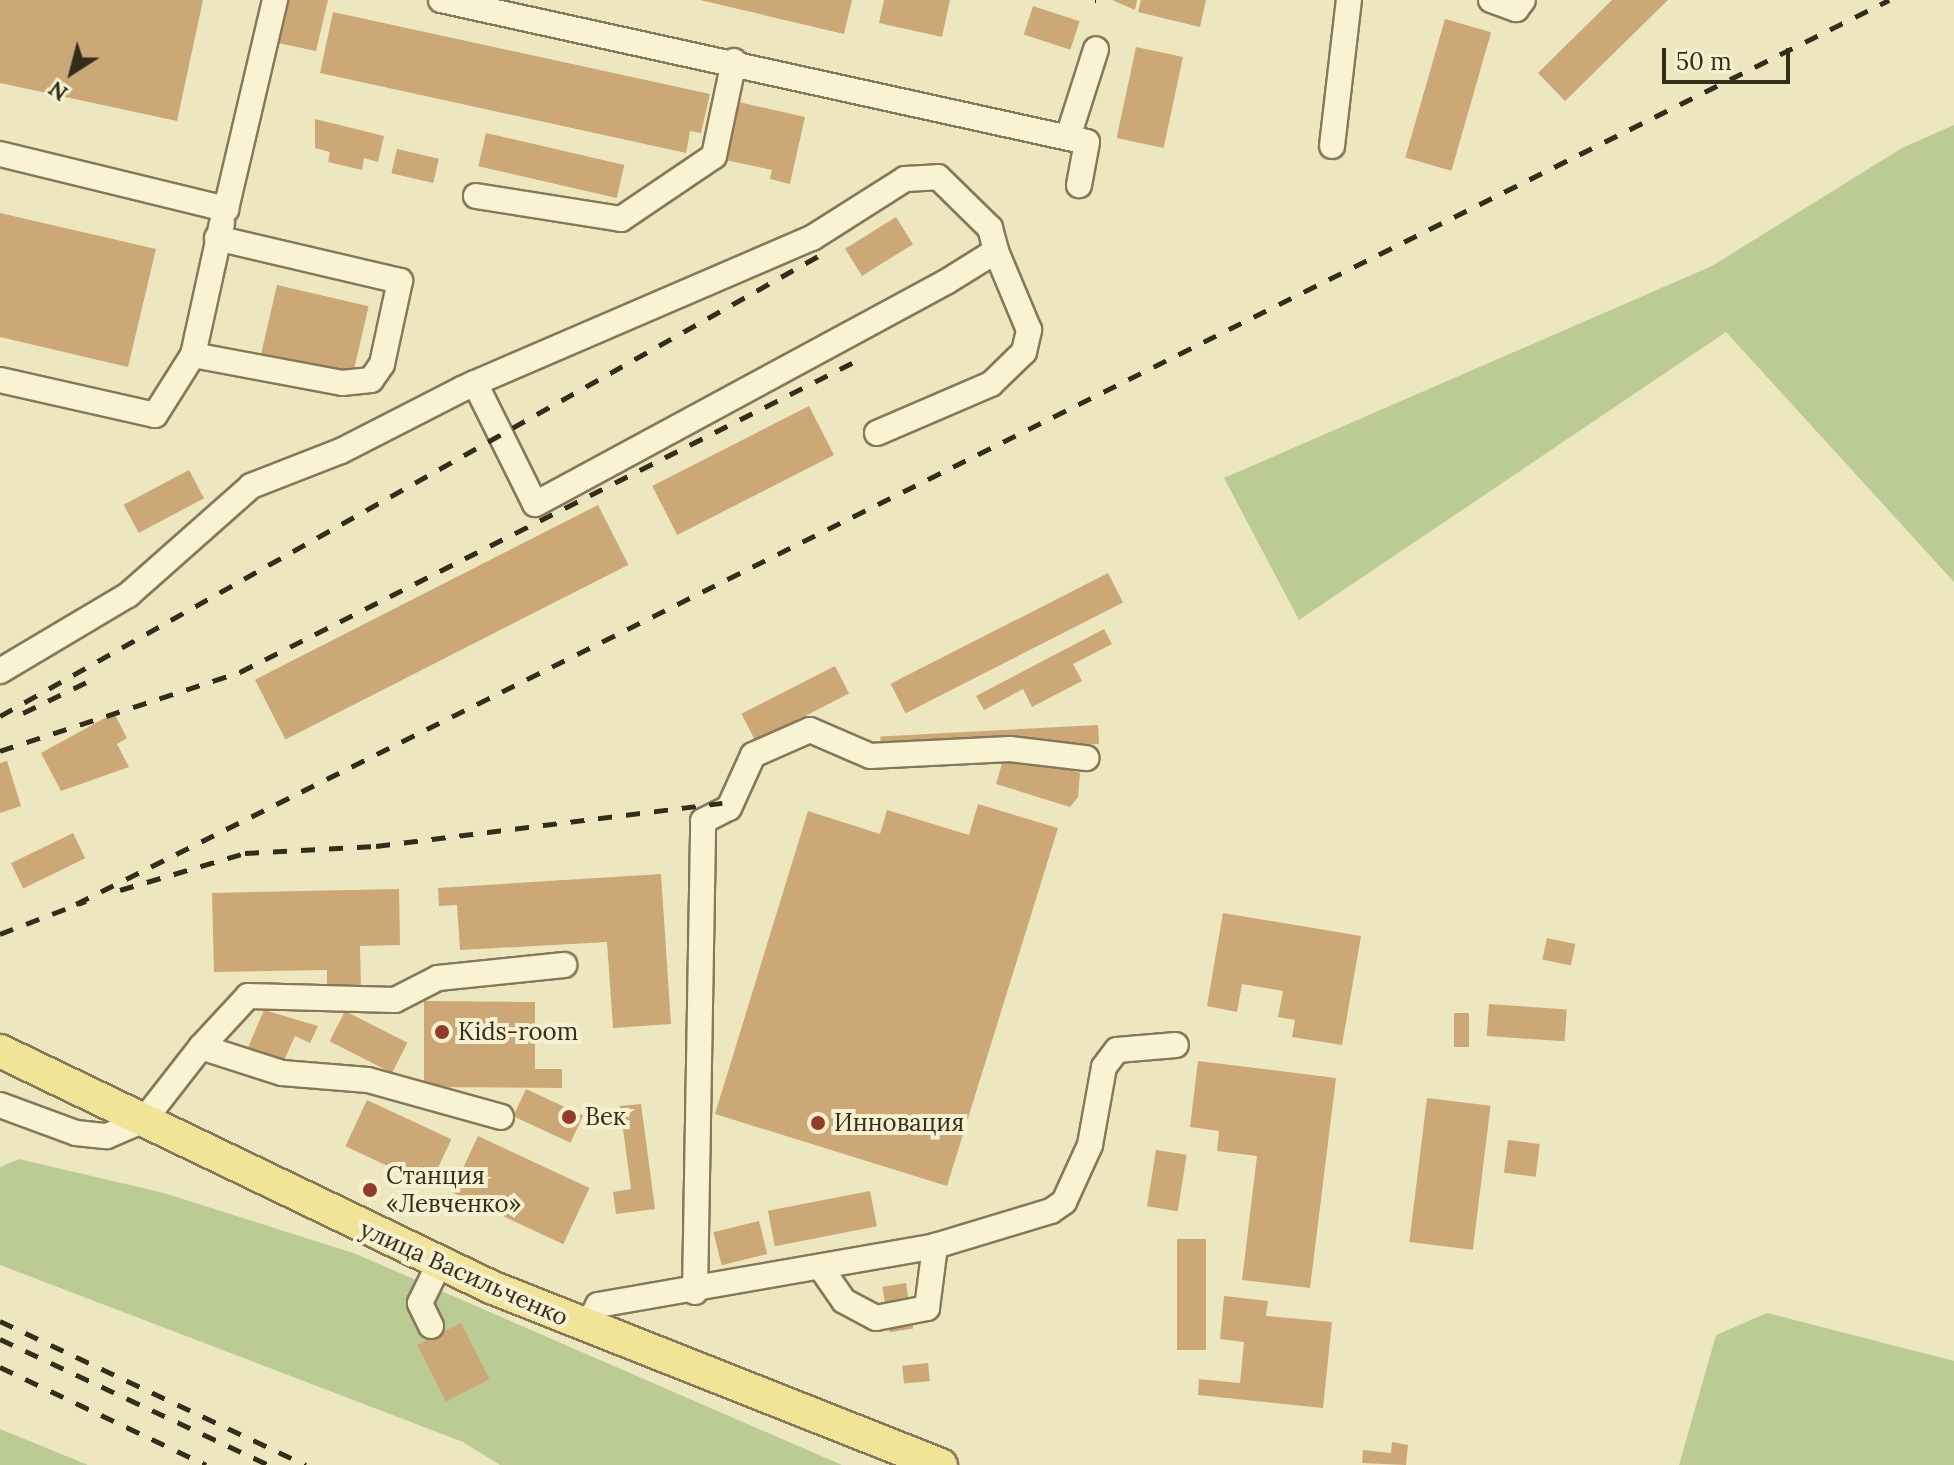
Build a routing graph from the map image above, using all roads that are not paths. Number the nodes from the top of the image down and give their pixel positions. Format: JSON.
{"nodes":[{"id":1,"x":275,"y":0,"type":"edge"},
{"id":2,"x":441,"y":0,"type":"edge"},
{"id":3,"x":1349,"y":0,"type":"edge"},
{"id":4,"x":1491,"y":0,"type":"edge"},
{"id":5,"x":1523,"y":0,"type":"edge"},
{"id":6,"x":1096,"y":49,"type":"dead end"},
{"id":7,"x":734,"y":61,"type":"junction"},
{"id":8,"x":1068,"y":137,"type":"junction"},
{"id":9,"x":1332,"y":146,"type":"dead end"},
{"id":10,"x":0,"y":154,"type":"edge"},
{"id":11,"x":1079,"y":185,"type":"dead end"},
{"id":12,"x":476,"y":196,"type":"dead end"},
{"id":13,"x":226,"y":209,"type":"junction"},
{"id":14,"x":217,"y":238,"type":"junction"},
{"id":15,"x":996,"y":251,"type":"junction"},
{"id":16,"x":193,"y":355,"type":"junction"},
{"id":17,"x":0,"y":380,"type":"edge"},
{"id":18,"x":475,"y":383,"type":"junction"},
{"id":19,"x":877,"y":433,"type":"dead end"},
{"id":20,"x":0,"y":671,"type":"edge"},
{"id":21,"x":1086,"y":758,"type":"dead end"},
{"id":22,"x":564,"y":965,"type":"dead end"},
{"id":23,"x":1176,"y":1045,"type":"dead end"},
{"id":24,"x":201,"y":1047,"type":"junction"},
{"id":25,"x":0,"y":1051,"type":"edge"},
{"id":26,"x":0,"y":1105,"type":"edge"},
{"id":27,"x":501,"y":1117,"type":"dead end"},
{"id":28,"x":144,"y":1120,"type":"junction"},
{"id":29,"x":935,"y":1246,"type":"junction"},
{"id":30,"x":440,"y":1262,"type":"junction"},
{"id":31,"x":821,"y":1268,"type":"junction"},
{"id":32,"x":695,"y":1292,"type":"junction"},
{"id":33,"x":431,"y":1326,"type":"dead end"},
{"id":34,"x":586,"y":1328,"type":"junction"},
{"id":35,"x":941,"y":1465,"type":"edge"}],
"edges":[{"from":1,"to":13,"type":"street"},
{"from":2,"to":7,"type":"street"},
{"from":3,"to":9,"type":"street"},
{"from":4,"to":5,"type":"street"},
{"from":6,"to":8,"type":"street"},
{"from":7,"to":8,"type":"street"},
{"from":7,"to":12,"type":"street"},
{"from":8,"to":11,"type":"street"},
{"from":10,"to":13,"type":"street"},
{"from":13,"to":14,"type":"street"},
{"from":14,"to":16,"type":"street"},
{"from":14,"to":16,"type":"street"},
{"from":15,"to":18,"type":"street"},
{"from":15,"to":18,"type":"street"},
{"from":15,"to":19,"type":"street"},
{"from":16,"to":17,"type":"street"},
{"from":18,"to":20,"type":"street"},
{"from":21,"to":32,"type":"street"},
{"from":22,"to":24,"type":"street"},
{"from":23,"to":29,"type":"street"},
{"from":24,"to":27,"type":"street"},
{"from":24,"to":28,"type":"street"},
{"from":25,"to":28,"type":"main road","name":"улица Васильченко"},
{"from":26,"to":28,"type":"street"},
{"from":28,"to":30,"type":"main road","name":"улица Васильченко"},
{"from":29,"to":31,"type":"street"},
{"from":29,"to":31,"type":"street"},
{"from":30,"to":33,"type":"street"},
{"from":30,"to":34,"type":"main road","name":"улица Васильченко"},
{"from":31,"to":32,"type":"street"},
{"from":32,"to":34,"type":"street"},
{"from":34,"to":35,"type":"main road","name":"улица Васильченко"}]}
